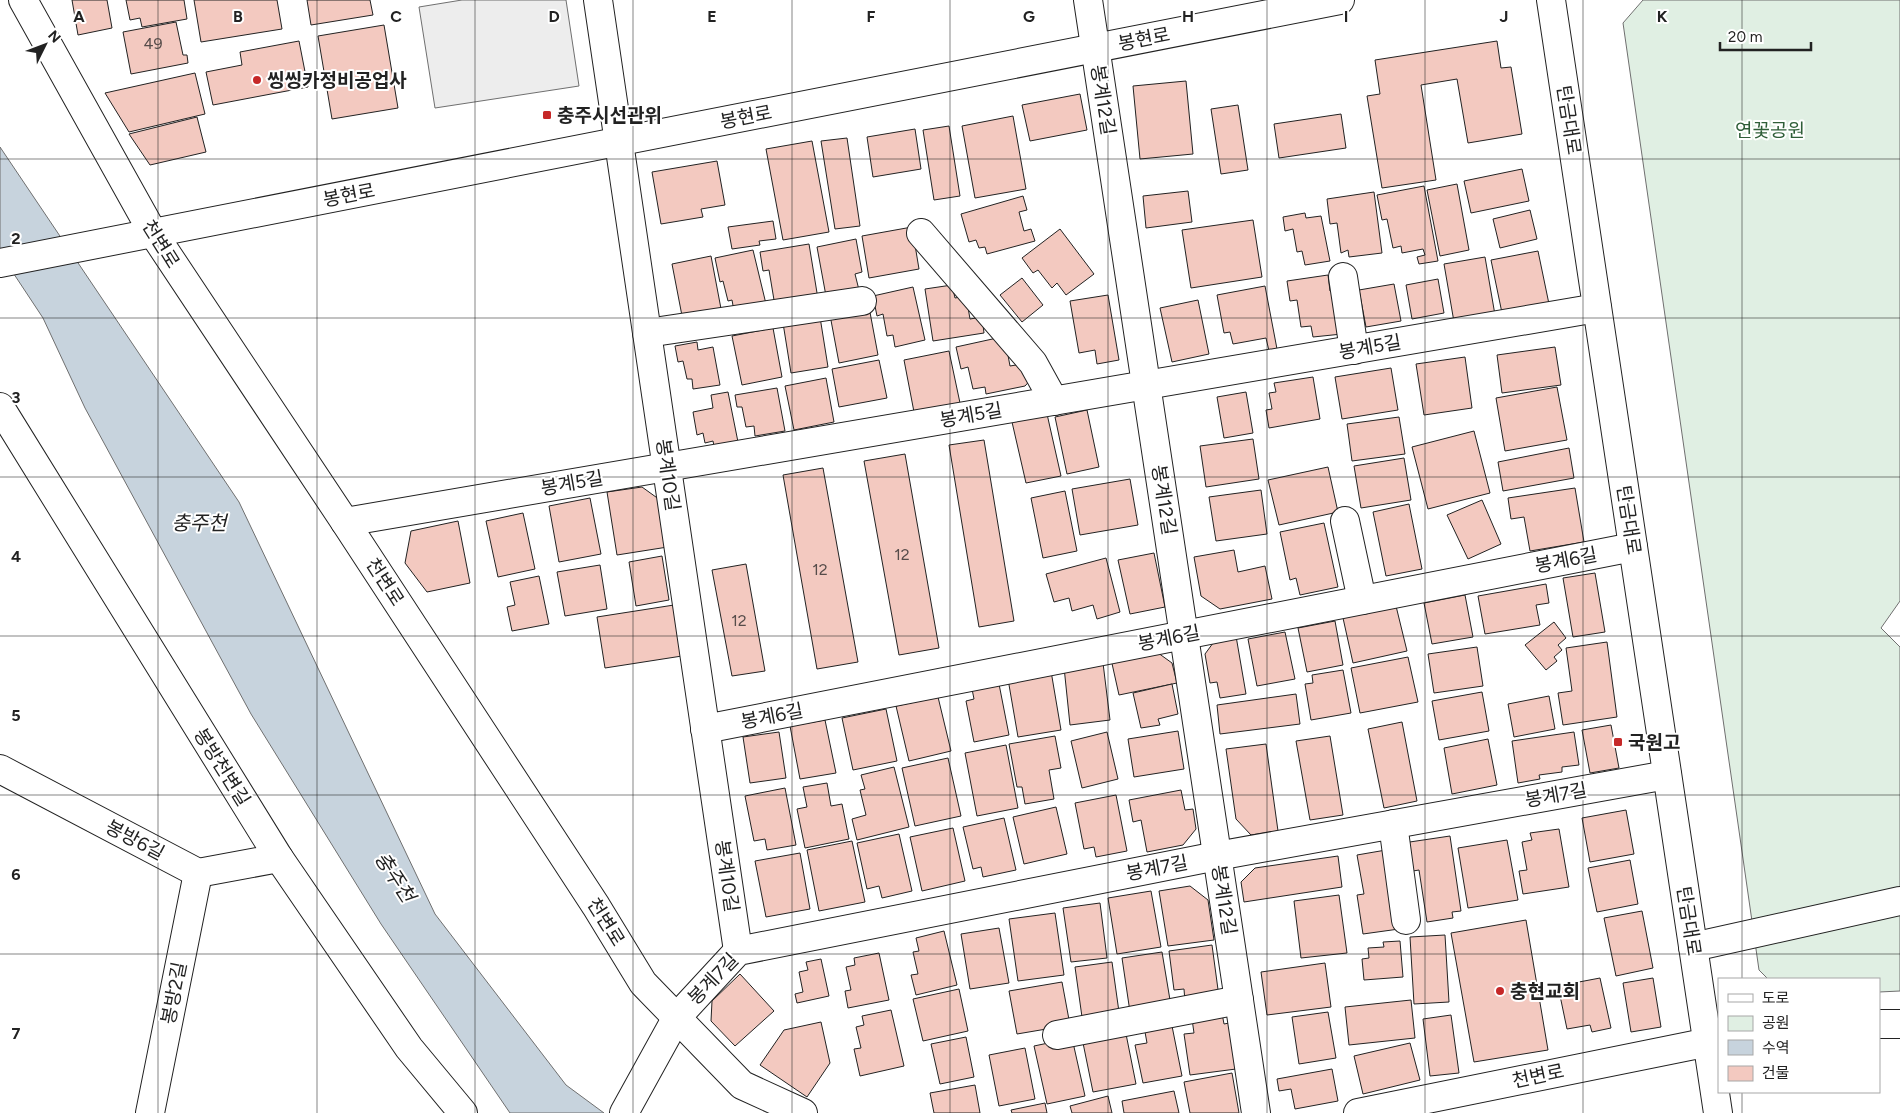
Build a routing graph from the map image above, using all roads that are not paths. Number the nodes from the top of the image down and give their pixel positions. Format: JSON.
{"nodes":[{"id":1,"x":23,"y":0,"type":"edge"},
{"id":2,"x":598,"y":0,"type":"edge"},
{"id":3,"x":1088,"y":0,"type":"edge"},
{"id":4,"x":1340,"y":0,"type":"edge"},
{"id":5,"x":1551,"y":0,"type":"edge"},
{"id":6,"x":1096,"y":48,"type":"junction"},
{"id":7,"x":620,"y":141,"type":"junction"},
{"id":8,"x":921,"y":232,"type":"dead end"},
{"id":9,"x":153,"y":233,"type":"junction"},
{"id":10,"x":0,"y":263,"type":"edge"},
{"id":11,"x":1343,"y":277,"type":"dead end"},
{"id":12,"x":862,"y":301,"type":"dead end"},
{"id":13,"x":1597,"y":308,"type":"junction"},
{"id":14,"x":647,"y":333,"type":"junction"},
{"id":15,"x":1354,"y":350,"type":"junction"},
{"id":16,"x":1146,"y":385,"type":"junction"},
{"id":17,"x":1054,"y":401,"type":"junction"},
{"id":18,"x":0,"y":407,"type":"edge"},
{"id":19,"x":666,"y":467,"type":"junction"},
{"id":20,"x":1345,"y":521,"type":"dead end"},
{"id":21,"x":345,"y":522,"type":"junction"},
{"id":22,"x":1633,"y":547,"type":"junction"},
{"id":23,"x":1362,"y":600,"type":"junction"},
{"id":24,"x":1184,"y":635,"type":"junction"},
{"id":25,"x":705,"y":729,"type":"junction"},
{"id":26,"x":0,"y":769,"type":"edge"},
{"id":27,"x":1667,"y":775,"type":"junction"},
{"id":28,"x":1393,"y":824,"type":"junction"},
{"id":29,"x":1218,"y":856,"type":"junction"},
{"id":30,"x":279,"y":858,"type":"junction"},
{"id":31,"x":198,"y":873,"type":"junction"},
{"id":32,"x":1900,"y":901,"type":"edge"},
{"id":33,"x":1406,"y":920,"type":"dead end"},
{"id":34,"x":1693,"y":947,"type":"junction"},
{"id":35,"x":738,"y":950,"type":"junction"},
{"id":36,"x":1239,"y":1000,"type":"junction"},
{"id":37,"x":676,"y":1017,"type":"junction"},
{"id":38,"x":1880,"y":1024,"type":"edge"},
{"id":39,"x":1900,"y":1024,"type":"edge"},
{"id":40,"x":1057,"y":1035,"type":"dead end"},
{"id":41,"x":1713,"y":1040,"type":"edge"},
{"id":42,"x":150,"y":1113,"type":"edge"},
{"id":43,"x":463,"y":1113,"type":"edge"},
{"id":44,"x":624,"y":1113,"type":"edge"},
{"id":45,"x":803,"y":1113,"type":"edge"},
{"id":46,"x":1256,"y":1113,"type":"edge"},
{"id":47,"x":1358,"y":1113,"type":"edge"},
{"id":48,"x":1718,"y":1113,"type":"edge"}],
"edges":[{"from":1,"to":9,"type":"street","name":"천변로"},
{"from":2,"to":7,"type":"street","name":"봉계10길"},
{"from":3,"to":6,"type":"street","name":"봉계12길"},
{"from":4,"to":6,"type":"street","name":"봉현로"},
{"from":5,"to":13,"type":"street","name":"탄금대로"},
{"from":6,"to":7,"type":"street","name":"봉현로"},
{"from":6,"to":16,"type":"street","name":"봉계12길"},
{"from":7,"to":9,"type":"street","name":"봉현로"},
{"from":7,"to":14,"type":"street","name":"봉계10길"},
{"from":8,"to":17,"type":"street"},
{"from":9,"to":10,"type":"street","name":"봉현로"},
{"from":9,"to":21,"type":"street","name":"천변로"},
{"from":11,"to":15,"type":"street"},
{"from":12,"to":14,"type":"street"},
{"from":13,"to":15,"type":"street","name":"봉계5길"},
{"from":13,"to":22,"type":"street","name":"탄금대로"},
{"from":14,"to":19,"type":"street","name":"봉계10길"},
{"from":15,"to":16,"type":"street","name":"봉계5길"},
{"from":16,"to":17,"type":"street","name":"봉계5길"},
{"from":16,"to":24,"type":"street","name":"봉계12길"},
{"from":17,"to":19,"type":"street","name":"봉계5길"},
{"from":18,"to":30,"type":"street","name":"봉방천변길"},
{"from":19,"to":21,"type":"street","name":"봉계5길"},
{"from":19,"to":25,"type":"street","name":"봉계10길"},
{"from":20,"to":23,"type":"street"},
{"from":21,"to":37,"type":"street","name":"천변로"},
{"from":22,"to":23,"type":"street","name":"봉계6길"},
{"from":22,"to":27,"type":"street","name":"탄금대로"},
{"from":23,"to":24,"type":"street","name":"봉계6길"},
{"from":24,"to":25,"type":"street","name":"봉계6길"},
{"from":24,"to":29,"type":"street","name":"봉계12길"},
{"from":25,"to":35,"type":"street","name":"봉계10길"},
{"from":26,"to":31,"type":"street","name":"봉방6길"},
{"from":27,"to":28,"type":"street","name":"봉계7길"},
{"from":27,"to":34,"type":"street","name":"탄금대로"},
{"from":28,"to":29,"type":"street","name":"봉계7길"},
{"from":28,"to":33,"type":"street"},
{"from":29,"to":35,"type":"street","name":"봉계7길"},
{"from":29,"to":36,"type":"street","name":"봉계12길"},
{"from":30,"to":31,"type":"street"},
{"from":30,"to":43,"type":"street","name":"봉방천변길"},
{"from":31,"to":42,"type":"street","name":"봉방2길"},
{"from":32,"to":34,"type":"street"},
{"from":34,"to":41,"type":"street","name":"탄금대로"},
{"from":35,"to":37,"type":"street","name":"봉계7길"},
{"from":36,"to":40,"type":"street"},
{"from":36,"to":46,"type":"street","name":"봉계12길"},
{"from":37,"to":44,"type":"street","name":"봉계7길"},
{"from":37,"to":45,"type":"street","name":"천변로"},
{"from":38,"to":39,"type":"street"},
{"from":41,"to":47,"type":"street","name":"천변로"},
{"from":41,"to":48,"type":"street","name":"탄금대로"}]}
